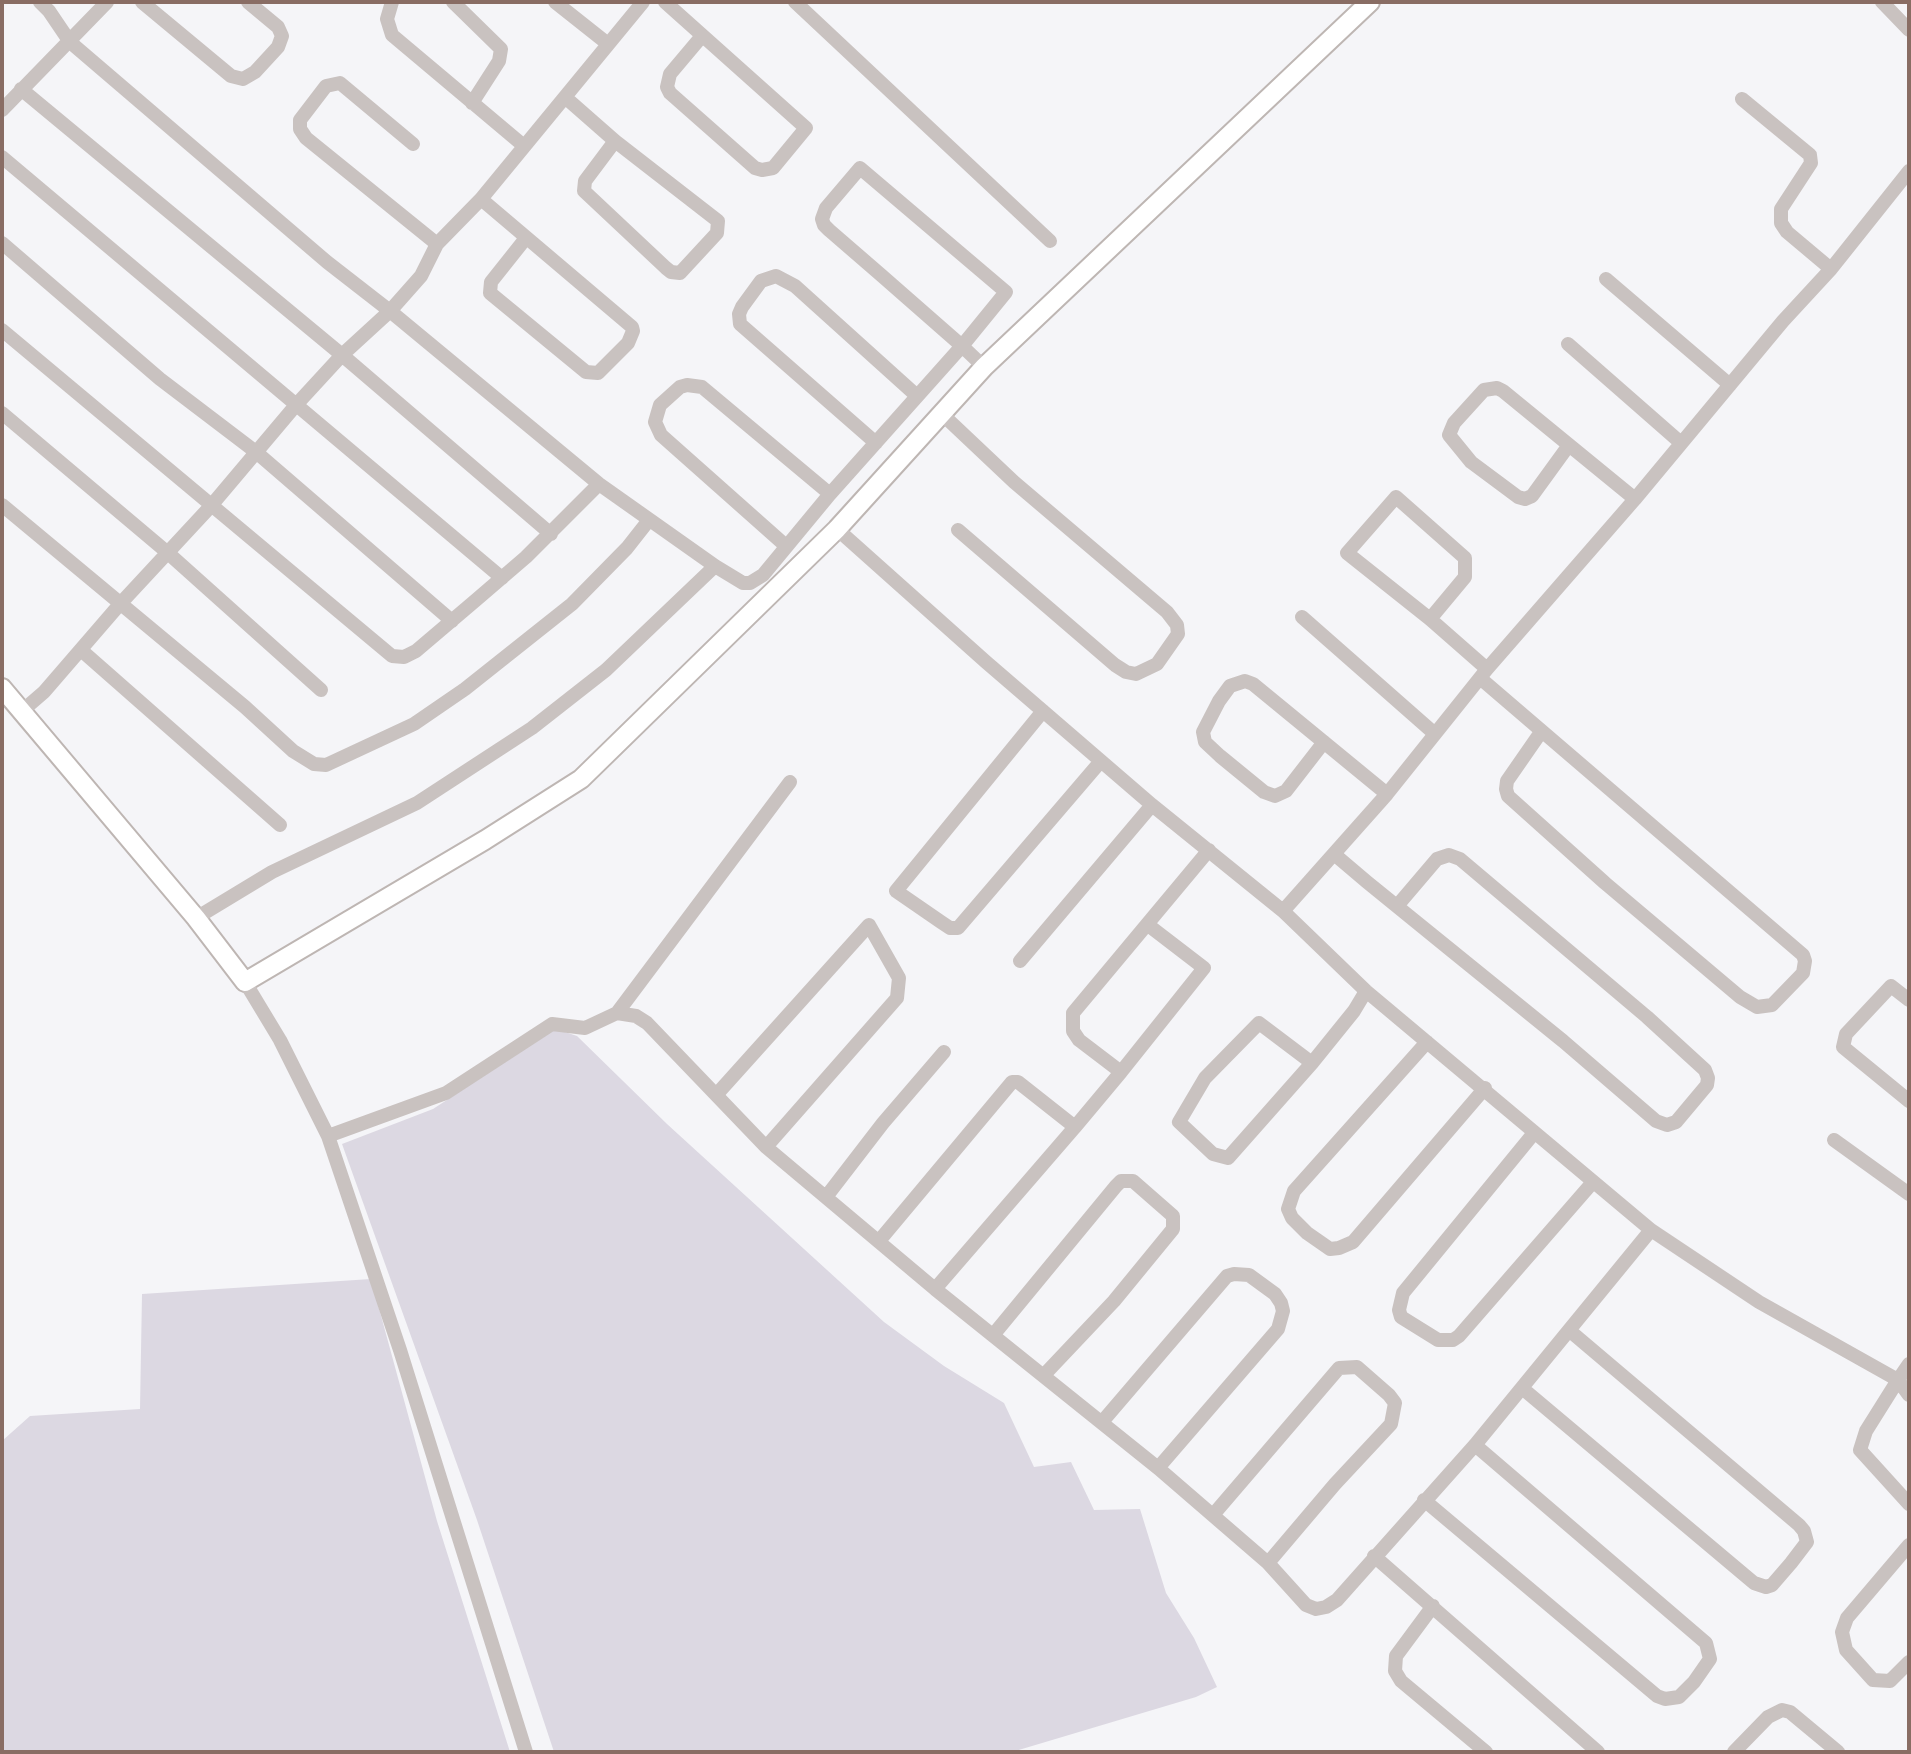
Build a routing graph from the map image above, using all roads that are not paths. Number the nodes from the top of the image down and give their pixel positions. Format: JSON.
{"nodes":[{"id":1,"x":40,"y":2,"type":"edge"},
{"id":2,"x":107,"y":2,"type":"edge"},
{"id":3,"x":142,"y":2,"type":"edge"},
{"id":4,"x":248,"y":2,"type":"edge"},
{"id":5,"x":392,"y":2,"type":"edge"},
{"id":6,"x":453,"y":2,"type":"edge"},
{"id":7,"x":555,"y":2,"type":"edge"},
{"id":8,"x":643,"y":2,"type":"edge"},
{"id":9,"x":665,"y":2,"type":"edge"},
{"id":10,"x":795,"y":2,"type":"edge"},
{"id":11,"x":1370,"y":2,"type":"edge"},
{"id":12,"x":1882,"y":2,"type":"edge"},
{"id":13,"x":1909,"y":30,"type":"edge"},
{"id":14,"x":702,"y":36,"type":"junction"},
{"id":15,"x":70,"y":42,"type":"junction"},
{"id":16,"x":608,"y":44,"type":"junction"},
{"id":17,"x":21,"y":89,"type":"junction"},
{"id":18,"x":566,"y":98,"type":"junction"},
{"id":19,"x":1742,"y":99,"type":"dead end"},
{"id":20,"x":472,"y":103,"type":"junction"},
{"id":21,"x":2,"y":110,"type":"edge"},
{"id":22,"x":615,"y":141,"type":"junction"},
{"id":23,"x":413,"y":144,"type":"dead end"},
{"id":24,"x":524,"y":146,"type":"junction"},
{"id":25,"x":2,"y":157,"type":"edge"},
{"id":26,"x":1909,"y":171,"type":"edge"},
{"id":27,"x":481,"y":199,"type":"junction"},
{"id":28,"x":526,"y":238,"type":"junction"},
{"id":29,"x":1050,"y":241,"type":"dead end"},
{"id":30,"x":2,"y":243,"type":"edge"},
{"id":31,"x":437,"y":244,"type":"junction"},
{"id":32,"x":1831,"y":269,"type":"junction"},
{"id":33,"x":1606,"y":279,"type":"dead end"},
{"id":34,"x":390,"y":311,"type":"junction"},
{"id":35,"x":2,"y":330,"type":"edge"},
{"id":36,"x":1568,"y":344,"type":"dead end"},
{"id":37,"x":962,"y":346,"type":"junction"},
{"id":38,"x":342,"y":355,"type":"junction"},
{"id":39,"x":984,"y":367,"type":"junction"},
{"id":40,"x":1730,"y":385,"type":"junction"},
{"id":41,"x":917,"y":396,"type":"junction"},
{"id":42,"x":296,"y":405,"type":"junction"},
{"id":43,"x":2,"y":413,"type":"edge"},
{"id":44,"x":942,"y":414,"type":"junction"},
{"id":45,"x":876,"y":443,"type":"junction"},
{"id":46,"x":1681,"y":443,"type":"junction"},
{"id":47,"x":1569,"y":445,"type":"junction"},
{"id":48,"x":256,"y":452,"type":"junction"},
{"id":49,"x":599,"y":484,"type":"junction"},
{"id":50,"x":830,"y":494,"type":"junction"},
{"id":51,"x":1635,"y":499,"type":"junction"},
{"id":52,"x":2,"y":505,"type":"edge"},
{"id":53,"x":210,"y":507,"type":"junction"},
{"id":54,"x":649,"y":520,"type":"junction"},
{"id":55,"x":837,"y":529,"type":"junction"},
{"id":56,"x":958,"y":530,"type":"dead end"},
{"id":57,"x":551,"y":534,"type":"junction"},
{"id":58,"x":786,"y":546,"type":"junction"},
{"id":59,"x":168,"y":553,"type":"junction"},
{"id":60,"x":715,"y":566,"type":"junction"},
{"id":61,"x":502,"y":578,"type":"junction"},
{"id":62,"x":120,"y":604,"type":"junction"},
{"id":63,"x":1302,"y":617,"type":"dead end"},
{"id":64,"x":1430,"y":619,"type":"junction"},
{"id":65,"x":452,"y":621,"type":"junction"},
{"id":66,"x":81,"y":650,"type":"junction"},
{"id":67,"x":1484,"y":674,"type":"junction"},
{"id":68,"x":2,"y":688,"type":"edge"},
{"id":69,"x":321,"y":690,"type":"dead end"},
{"id":70,"x":22,"y":711,"type":"junction"},
{"id":71,"x":1043,"y":711,"type":"junction"},
{"id":72,"x":1541,"y":732,"type":"junction"},
{"id":73,"x":1435,"y":734,"type":"junction"},
{"id":74,"x":1324,"y":742,"type":"junction"},
{"id":75,"x":1101,"y":761,"type":"junction"},
{"id":76,"x":790,"y":782,"type":"dead end"},
{"id":77,"x":1387,"y":794,"type":"junction"},
{"id":78,"x":1152,"y":805,"type":"junction"},
{"id":79,"x":280,"y":825,"type":"dead end"},
{"id":80,"x":1209,"y":850,"type":"junction"},
{"id":81,"x":1334,"y":854,"type":"junction"},
{"id":82,"x":1397,"y":906,"type":"junction"},
{"id":83,"x":1283,"y":911,"type":"junction"},
{"id":84,"x":196,"y":918,"type":"junction"},
{"id":85,"x":1148,"y":925,"type":"junction"},
{"id":86,"x":1020,"y":961,"type":"dead end"},
{"id":87,"x":245,"y":982,"type":"junction"},
{"id":88,"x":1366,"y":991,"type":"junction"},
{"id":89,"x":1909,"y":1000,"type":"edge"},
{"id":90,"x":617,"y":1013,"type":"junction"},
{"id":91,"x":1427,"y":1042,"type":"junction"},
{"id":92,"x":944,"y":1052,"type":"dead end"},
{"id":93,"x":1312,"y":1063,"type":"junction"},
{"id":94,"x":1121,"y":1072,"type":"junction"},
{"id":95,"x":1485,"y":1088,"type":"junction"},
{"id":96,"x":717,"y":1094,"type":"junction"},
{"id":97,"x":1909,"y":1101,"type":"edge"},
{"id":98,"x":1075,"y":1127,"type":"junction"},
{"id":99,"x":1534,"y":1133,"type":"junction"},
{"id":100,"x":328,"y":1136,"type":"junction"},
{"id":101,"x":1834,"y":1140,"type":"dead end"},
{"id":102,"x":766,"y":1147,"type":"junction"},
{"id":103,"x":1593,"y":1182,"type":"junction"},
{"id":104,"x":1909,"y":1194,"type":"edge"},
{"id":105,"x":826,"y":1197,"type":"junction"},
{"id":106,"x":1651,"y":1230,"type":"junction"},
{"id":107,"x":879,"y":1241,"type":"junction"},
{"id":108,"x":935,"y":1289,"type":"junction"},
{"id":109,"x":1570,"y":1331,"type":"junction"},
{"id":110,"x":994,"y":1334,"type":"junction"},
{"id":111,"x":1909,"y":1364,"type":"edge"},
{"id":112,"x":1044,"y":1375,"type":"junction"},
{"id":113,"x":1898,"y":1380,"type":"junction"},
{"id":114,"x":1522,"y":1388,"type":"junction"},
{"id":115,"x":1909,"y":1395,"type":"edge"},
{"id":116,"x":1102,"y":1422,"type":"junction"},
{"id":117,"x":1475,"y":1445,"type":"junction"},
{"id":118,"x":1158,"y":1468,"type":"junction"},
{"id":119,"x":1424,"y":1500,"type":"junction"},
{"id":120,"x":1909,"y":1504,"type":"edge"},
{"id":121,"x":1213,"y":1515,"type":"junction"},
{"id":122,"x":1909,"y":1545,"type":"edge"},
{"id":123,"x":1374,"y":1556,"type":"junction"},
{"id":124,"x":1268,"y":1563,"type":"junction"},
{"id":125,"x":1433,"y":1606,"type":"junction"},
{"id":126,"x":1909,"y":1662,"type":"edge"},
{"id":127,"x":526,"y":1752,"type":"edge"},
{"id":128,"x":1486,"y":1752,"type":"edge"},
{"id":129,"x":1598,"y":1752,"type":"edge"},
{"id":130,"x":1734,"y":1752,"type":"edge"},
{"id":131,"x":1838,"y":1752,"type":"edge"}],
"edges":[{"from":1,"to":15,"type":"street"},
{"from":2,"to":15,"type":"street"},
{"from":3,"to":4,"type":"street"},
{"from":5,"to":20,"type":"street"},
{"from":6,"to":20,"type":"street"},
{"from":7,"to":16,"type":"street"},
{"from":8,"to":16,"type":"street"},
{"from":9,"to":14,"type":"street"},
{"from":10,"to":29,"type":"street"},
{"from":11,"to":39,"type":"main road"},
{"from":12,"to":13,"type":"street"},
{"from":14,"to":14,"type":"street"},
{"from":15,"to":17,"type":"street"},
{"from":15,"to":34,"type":"street"},
{"from":16,"to":18,"type":"street"},
{"from":17,"to":21,"type":"street"},
{"from":17,"to":38,"type":"street"},
{"from":18,"to":22,"type":"street"},
{"from":18,"to":24,"type":"street"},
{"from":19,"to":32,"type":"street"},
{"from":20,"to":24,"type":"street"},
{"from":22,"to":22,"type":"street"},
{"from":23,"to":31,"type":"street"},
{"from":24,"to":27,"type":"street"},
{"from":25,"to":42,"type":"street"},
{"from":26,"to":32,"type":"street"},
{"from":27,"to":28,"type":"street"},
{"from":27,"to":31,"type":"street"},
{"from":28,"to":28,"type":"street"},
{"from":30,"to":48,"type":"street"},
{"from":31,"to":34,"type":"street"},
{"from":32,"to":40,"type":"street"},
{"from":33,"to":40,"type":"street"},
{"from":34,"to":38,"type":"street"},
{"from":34,"to":49,"type":"street"},
{"from":35,"to":53,"type":"street"},
{"from":36,"to":46,"type":"street"},
{"from":37,"to":37,"type":"street"},
{"from":37,"to":39,"type":"street"},
{"from":37,"to":41,"type":"street"},
{"from":38,"to":42,"type":"street"},
{"from":38,"to":57,"type":"street"},
{"from":39,"to":44,"type":"main road"},
{"from":40,"to":46,"type":"street"},
{"from":41,"to":45,"type":"street"},
{"from":41,"to":45,"type":"street"},
{"from":42,"to":48,"type":"street"},
{"from":42,"to":61,"type":"street"},
{"from":43,"to":59,"type":"street"},
{"from":44,"to":55,"type":"main road"},
{"from":44,"to":56,"type":"street"},
{"from":45,"to":50,"type":"street"},
{"from":46,"to":51,"type":"street"},
{"from":47,"to":47,"type":"street"},
{"from":47,"to":51,"type":"street"},
{"from":48,"to":53,"type":"street"},
{"from":48,"to":65,"type":"street"},
{"from":49,"to":54,"type":"street"},
{"from":49,"to":57,"type":"street"},
{"from":50,"to":58,"type":"street"},
{"from":50,"to":58,"type":"street"},
{"from":51,"to":67,"type":"street"},
{"from":52,"to":62,"type":"street"},
{"from":53,"to":59,"type":"street"},
{"from":53,"to":65,"type":"street"},
{"from":54,"to":60,"type":"street"},
{"from":54,"to":62,"type":"street"},
{"from":55,"to":71,"type":"street"},
{"from":55,"to":87,"type":"main road"},
{"from":57,"to":61,"type":"street"},
{"from":58,"to":60,"type":"street"},
{"from":59,"to":62,"type":"street"},
{"from":59,"to":69,"type":"street"},
{"from":60,"to":84,"type":"street"},
{"from":61,"to":65,"type":"street"},
{"from":62,"to":66,"type":"street"},
{"from":63,"to":73,"type":"street"},
{"from":64,"to":64,"type":"street"},
{"from":64,"to":67,"type":"street"},
{"from":66,"to":70,"type":"street"},
{"from":66,"to":79,"type":"street"},
{"from":67,"to":72,"type":"street"},
{"from":67,"to":73,"type":"street"},
{"from":68,"to":70,"type":"main road"},
{"from":70,"to":84,"type":"main road"},
{"from":71,"to":75,"type":"street"},
{"from":71,"to":75,"type":"street"},
{"from":72,"to":72,"type":"street"},
{"from":73,"to":77,"type":"street"},
{"from":74,"to":74,"type":"street"},
{"from":74,"to":77,"type":"street"},
{"from":75,"to":78,"type":"street"},
{"from":76,"to":90,"type":"street"},
{"from":77,"to":81,"type":"street"},
{"from":78,"to":80,"type":"street"},
{"from":78,"to":86,"type":"street"},
{"from":80,"to":83,"type":"street"},
{"from":80,"to":85,"type":"street"},
{"from":81,"to":82,"type":"street"},
{"from":81,"to":83,"type":"street"},
{"from":82,"to":82,"type":"street"},
{"from":83,"to":88,"type":"street"},
{"from":84,"to":87,"type":"main road"},
{"from":85,"to":94,"type":"street"},
{"from":85,"to":94,"type":"street"},
{"from":87,"to":100,"type":"street"},
{"from":88,"to":91,"type":"street"},
{"from":88,"to":93,"type":"street"},
{"from":89,"to":97,"type":"street"},
{"from":90,"to":96,"type":"street"},
{"from":90,"to":100,"type":"street"},
{"from":91,"to":95,"type":"street"},
{"from":91,"to":95,"type":"street"},
{"from":92,"to":105,"type":"street"},
{"from":93,"to":93,"type":"street"},
{"from":94,"to":98,"type":"street"},
{"from":95,"to":99,"type":"street"},
{"from":96,"to":102,"type":"street"},
{"from":96,"to":102,"type":"street"},
{"from":98,"to":107,"type":"street"},
{"from":98,"to":108,"type":"street"},
{"from":99,"to":103,"type":"street"},
{"from":99,"to":103,"type":"street"},
{"from":100,"to":127,"type":"street"},
{"from":101,"to":104,"type":"street"},
{"from":102,"to":105,"type":"street"},
{"from":103,"to":106,"type":"street"},
{"from":105,"to":107,"type":"street"},
{"from":106,"to":109,"type":"street"},
{"from":106,"to":113,"type":"street"},
{"from":107,"to":108,"type":"street"},
{"from":108,"to":110,"type":"street"},
{"from":109,"to":114,"type":"street"},
{"from":109,"to":114,"type":"street"},
{"from":110,"to":112,"type":"street"},
{"from":110,"to":112,"type":"street"},
{"from":111,"to":113,"type":"street"},
{"from":112,"to":116,"type":"street"},
{"from":113,"to":115,"type":"street"},
{"from":113,"to":120,"type":"street"},
{"from":114,"to":117,"type":"street"},
{"from":116,"to":118,"type":"street"},
{"from":116,"to":118,"type":"street"},
{"from":117,"to":119,"type":"street"},
{"from":117,"to":119,"type":"street"},
{"from":118,"to":121,"type":"street"},
{"from":119,"to":123,"type":"street"},
{"from":121,"to":124,"type":"street"},
{"from":121,"to":124,"type":"street"},
{"from":122,"to":126,"type":"street"},
{"from":123,"to":124,"type":"street"},
{"from":123,"to":125,"type":"street"},
{"from":125,"to":128,"type":"street"},
{"from":125,"to":129,"type":"street"},
{"from":130,"to":131,"type":"street"}]}
